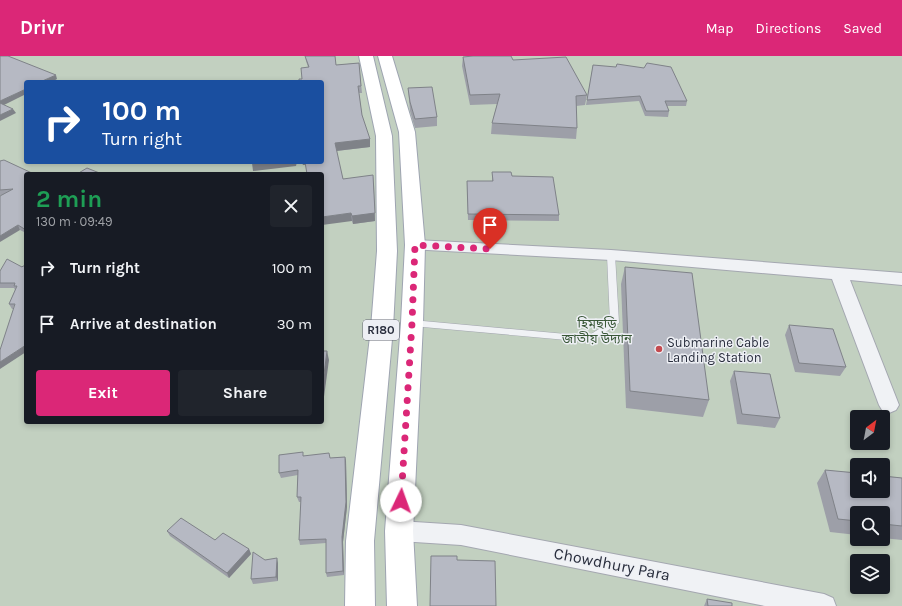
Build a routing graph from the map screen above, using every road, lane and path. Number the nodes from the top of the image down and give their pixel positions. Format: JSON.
{"nodes":[{"id":1,"x":366,"y":56,"type":"edge"},
{"id":2,"x":385,"y":56,"type":"edge"},
{"id":3,"x":415,"y":245,"type":"junction"},
{"id":4,"x":611,"y":255,"type":"junction"},
{"id":5,"x":839,"y":274,"type":"junction"},
{"id":6,"x":902,"y":279,"type":"edge"},
{"id":7,"x":412,"y":323,"type":"junction"},
{"id":8,"x":889,"y":405,"type":"dead end"},
{"id":9,"x":399,"y":531,"type":"junction"},
{"id":10,"x":360,"y":606,"type":"edge"},
{"id":11,"x":402,"y":606,"type":"edge"},
{"id":12,"x":824,"y":606,"type":"edge"}],
"edges":[{"from":1,"to":10,"type":"main road","number":"R180"},
{"from":2,"to":3,"type":"main road","number":"R180"},
{"from":3,"to":4,"type":"street"},
{"from":3,"to":7,"type":"main road","number":"R180"},
{"from":4,"to":5,"type":"street"},
{"from":4,"to":7,"type":"lane"},
{"from":5,"to":6,"type":"street"},
{"from":5,"to":8,"type":"street"},
{"from":7,"to":9,"type":"main road","number":"R180"},
{"from":9,"to":11,"type":"main road","number":"R180"},
{"from":9,"to":12,"type":"street","name":"Chowdhury Para"}]}
